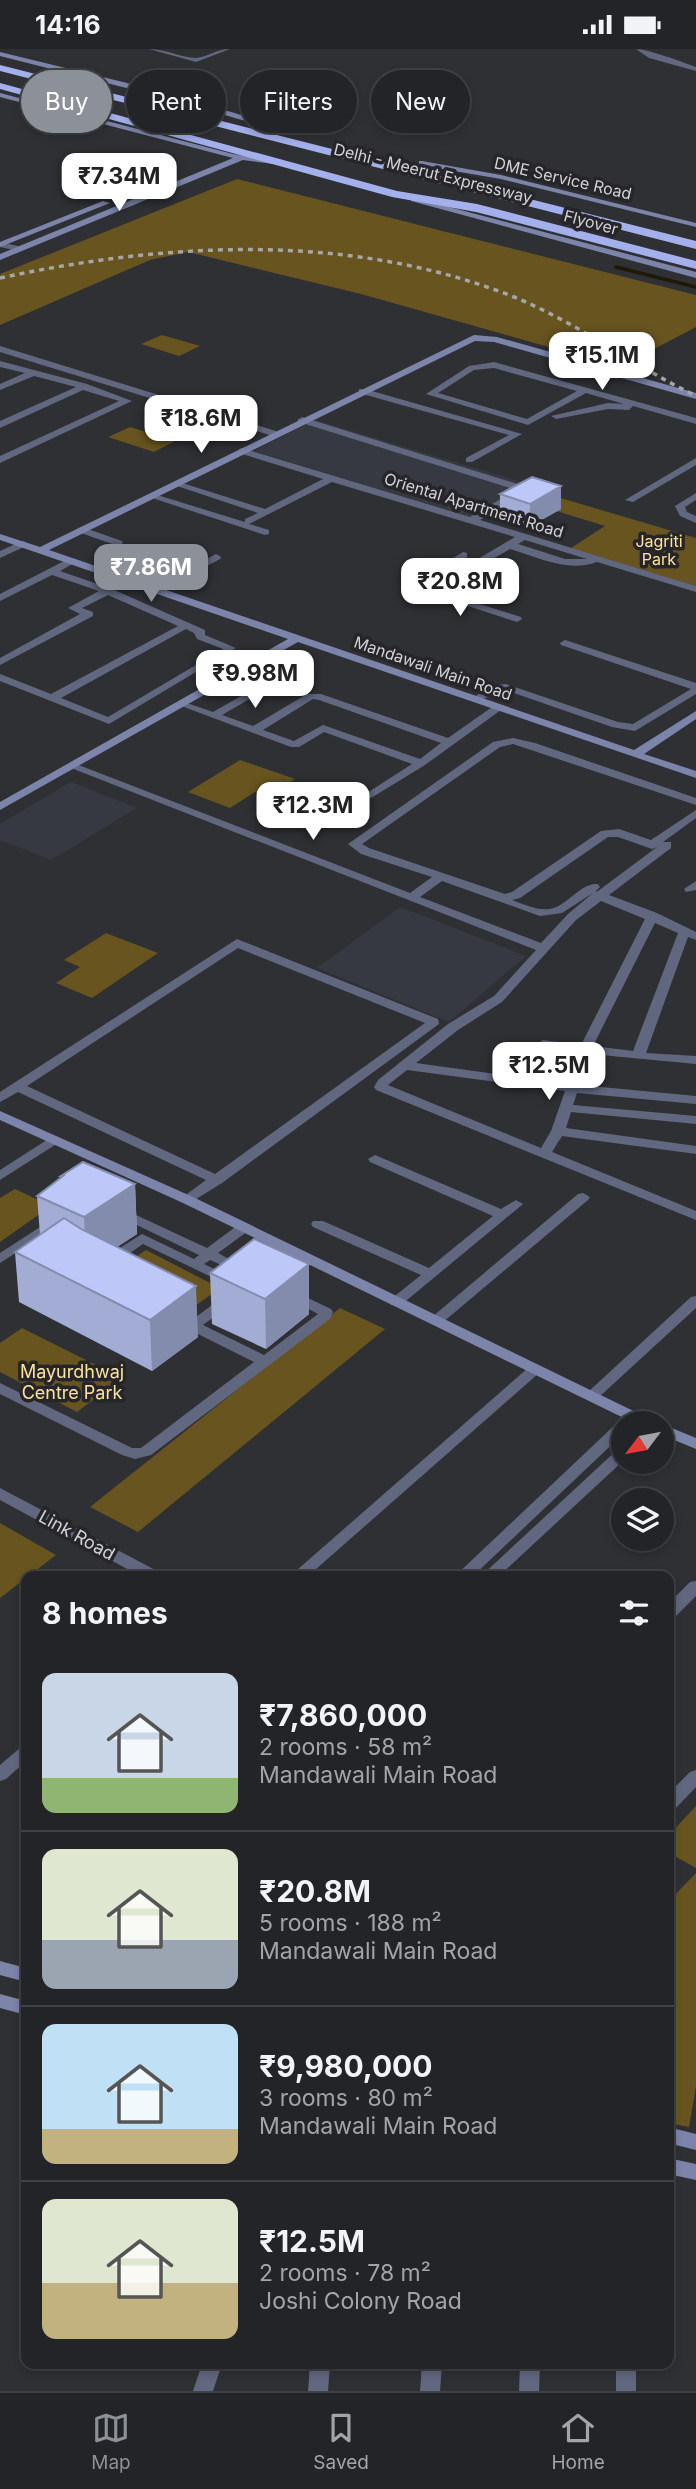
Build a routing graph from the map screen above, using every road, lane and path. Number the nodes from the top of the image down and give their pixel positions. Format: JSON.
{"nodes":[{"id":1,"x":153,"y":49,"type":"edge"},
{"id":2,"x":208,"y":49,"type":"edge"},
{"id":3,"x":640,"y":49,"type":"edge"},
{"id":4,"x":222,"y":50,"type":"edge"},
{"id":5,"x":0,"y":54,"type":"edge"},
{"id":6,"x":0,"y":61,"type":"edge"},
{"id":7,"x":0,"y":68,"type":"edge"},
{"id":8,"x":696,"y":69,"type":"edge"},
{"id":9,"x":0,"y":79,"type":"edge"},
{"id":10,"x":0,"y":86,"type":"edge"},
{"id":11,"x":0,"y":95,"type":"edge"},
{"id":12,"x":240,"y":117,"type":"edge"},
{"id":13,"x":240,"y":119,"type":"edge"},
{"id":14,"x":299,"y":133,"type":"edge"},
{"id":15,"x":226,"y":154,"type":"junction"},
{"id":16,"x":242,"y":158,"type":"junction"},
{"id":17,"x":281,"y":163,"type":"junction"},
{"id":18,"x":422,"y":163,"type":"junction"},
{"id":19,"x":396,"y":194,"type":"junction"},
{"id":20,"x":696,"y":225,"type":"edge"},
{"id":21,"x":696,"y":235,"type":"edge"},
{"id":22,"x":1,"y":245,"type":"edge"},
{"id":23,"x":696,"y":246,"type":"edge"},
{"id":24,"x":19,"y":249,"type":"junction"},
{"id":25,"x":696,"y":256,"type":"edge"},
{"id":26,"x":0,"y":257,"type":"edge"},
{"id":27,"x":696,"y":265,"type":"edge"},
{"id":28,"x":696,"y":275,"type":"edge"},
{"id":29,"x":465,"y":340,"type":"junction"},
{"id":30,"x":0,"y":349,"type":"edge"},
{"id":31,"x":0,"y":364,"type":"edge"},
{"id":32,"x":33,"y":373,"type":"junction"},
{"id":33,"x":99,"y":380,"type":"junction"},
{"id":34,"x":0,"y":387,"type":"edge"},
{"id":35,"x":82,"y":387,"type":"junction"},
{"id":36,"x":586,"y":390,"type":"junction"},
{"id":37,"x":362,"y":391,"type":"junction"},
{"id":38,"x":696,"y":396,"type":"edge"},
{"id":39,"x":696,"y":405,"type":"edge"},
{"id":40,"x":652,"y":408,"type":"junction"},
{"id":41,"x":556,"y":416,"type":"dead end"},
{"id":42,"x":302,"y":420,"type":"junction"},
{"id":43,"x":696,"y":421,"type":"edge"},
{"id":44,"x":0,"y":425,"type":"edge"},
{"id":45,"x":276,"y":434,"type":"junction"},
{"id":46,"x":242,"y":451,"type":"junction"},
{"id":47,"x":0,"y":460,"type":"edge"},
{"id":48,"x":469,"y":460,"type":"dead end"},
{"id":49,"x":696,"y":461,"type":"edge"},
{"id":50,"x":332,"y":478,"type":"junction"},
{"id":51,"x":176,"y":484,"type":"junction"},
{"id":52,"x":151,"y":496,"type":"junction"},
{"id":53,"x":696,"y":496,"type":"edge"},
{"id":54,"x":630,"y":500,"type":"dead end"},
{"id":55,"x":266,"y":512,"type":"junction"},
{"id":56,"x":696,"y":520,"type":"edge"},
{"id":57,"x":248,"y":521,"type":"dead end"},
{"id":58,"x":471,"y":521,"type":"junction"},
{"id":59,"x":82,"y":530,"type":"junction"},
{"id":60,"x":265,"y":532,"type":"dead end"},
{"id":61,"x":0,"y":537,"type":"edge"},
{"id":62,"x":523,"y":537,"type":"junction"},
{"id":63,"x":118,"y":543,"type":"dead end"},
{"id":64,"x":22,"y":544,"type":"junction"},
{"id":65,"x":509,"y":545,"type":"junction"},
{"id":66,"x":40,"y":551,"type":"junction"},
{"id":67,"x":0,"y":555,"type":"edge"},
{"id":68,"x":463,"y":555,"type":"dead end"},
{"id":69,"x":216,"y":557,"type":"dead end"},
{"id":70,"x":597,"y":559,"type":"junction"},
{"id":71,"x":70,"y":561,"type":"junction"},
{"id":72,"x":51,"y":571,"type":"junction"},
{"id":73,"x":433,"y":575,"type":"dead end"},
{"id":74,"x":157,"y":589,"type":"junction"},
{"id":75,"x":696,"y":589,"type":"edge"},
{"id":76,"x":108,"y":591,"type":"junction"},
{"id":77,"x":0,"y":598,"type":"edge"},
{"id":78,"x":517,"y":619,"type":"dead end"},
{"id":79,"x":185,"y":626,"type":"junction"},
{"id":80,"x":298,"y":638,"type":"junction"},
{"id":81,"x":565,"y":643,"type":"dead end"},
{"id":82,"x":0,"y":662,"type":"edge"},
{"id":83,"x":0,"y":677,"type":"edge"},
{"id":84,"x":280,"y":677,"type":"dead end"},
{"id":85,"x":694,"y":689,"type":"edge"},
{"id":86,"x":52,"y":698,"type":"junction"},
{"id":87,"x":476,"y":699,"type":"junction"},
{"id":88,"x":181,"y":704,"type":"junction"},
{"id":89,"x":499,"y":708,"type":"junction"},
{"id":90,"x":696,"y":714,"type":"edge"},
{"id":91,"x":214,"y":716,"type":"junction"},
{"id":92,"x":255,"y":730,"type":"junction"},
{"id":93,"x":449,"y":742,"type":"junction"},
{"id":94,"x":636,"y":754,"type":"junction"},
{"id":95,"x":421,"y":763,"type":"junction"},
{"id":96,"x":72,"y":766,"type":"junction"},
{"id":97,"x":696,"y":775,"type":"edge"},
{"id":98,"x":371,"y":795,"type":"dead end"},
{"id":99,"x":696,"y":802,"type":"edge"},
{"id":100,"x":0,"y":807,"type":"edge"},
{"id":101,"x":696,"y":813,"type":"edge"},
{"id":102,"x":694,"y":827,"type":"edge"},
{"id":103,"x":652,"y":845,"type":"junction"},
{"id":104,"x":440,"y":877,"type":"junction"},
{"id":105,"x":696,"y":885,"type":"edge"},
{"id":106,"x":696,"y":891,"type":"edge"},
{"id":107,"x":598,"y":895,"type":"junction"},
{"id":108,"x":412,"y":897,"type":"junction"},
{"id":109,"x":493,"y":897,"type":"junction"},
{"id":110,"x":653,"y":916,"type":"junction"},
{"id":111,"x":690,"y":933,"type":"edge"},
{"id":112,"x":542,"y":948,"type":"junction"},
{"id":113,"x":543,"y":1044,"type":"dead end"},
{"id":114,"x":585,"y":1050,"type":"junction"},
{"id":115,"x":638,"y":1056,"type":"junction"},
{"id":116,"x":696,"y":1060,"type":"edge"},
{"id":117,"x":407,"y":1066,"type":"junction"},
{"id":118,"x":17,"y":1087,"type":"junction"},
{"id":119,"x":571,"y":1088,"type":"junction"},
{"id":120,"x":0,"y":1098,"type":"edge"},
{"id":121,"x":696,"y":1100,"type":"edge"},
{"id":122,"x":566,"y":1108,"type":"junction"},
{"id":123,"x":0,"y":1115,"type":"edge"},
{"id":124,"x":696,"y":1120,"type":"edge"},
{"id":125,"x":558,"y":1131,"type":"junction"},
{"id":126,"x":53,"y":1140,"type":"junction"},
{"id":127,"x":696,"y":1150,"type":"edge"},
{"id":128,"x":544,"y":1154,"type":"junction"},
{"id":129,"x":375,"y":1159,"type":"dead end"},
{"id":130,"x":0,"y":1176,"type":"edge"},
{"id":131,"x":217,"y":1180,"type":"junction"},
{"id":132,"x":583,"y":1197,"type":"dead end"},
{"id":133,"x":188,"y":1201,"type":"junction"},
{"id":134,"x":516,"y":1204,"type":"dead end"},
{"id":135,"x":112,"y":1207,"type":"edge"},
{"id":136,"x":503,"y":1215,"type":"junction"},
{"id":137,"x":696,"y":1216,"type":"edge"},
{"id":138,"x":62,"y":1217,"type":"edge"},
{"id":139,"x":318,"y":1224,"type":"dead end"},
{"id":140,"x":243,"y":1228,"type":"junction"},
{"id":141,"x":208,"y":1254,"type":"junction"},
{"id":142,"x":0,"y":1259,"type":"edge"},
{"id":143,"x":195,"y":1265,"type":"junction"},
{"id":144,"x":100,"y":1267,"type":"edge"},
{"id":145,"x":431,"y":1274,"type":"junction"},
{"id":146,"x":253,"y":1276,"type":"edge"},
{"id":147,"x":276,"y":1287,"type":"edge"},
{"id":148,"x":696,"y":1300,"type":"edge"},
{"id":149,"x":396,"y":1303,"type":"junction"},
{"id":150,"x":170,"y":1314,"type":"edge"},
{"id":151,"x":437,"y":1320,"type":"junction"},
{"id":152,"x":193,"y":1325,"type":"junction"},
{"id":153,"x":265,"y":1362,"type":"junction"},
{"id":154,"x":534,"y":1370,"type":"junction"},
{"id":155,"x":0,"y":1388,"type":"edge"},
{"id":156,"x":593,"y":1395,"type":"junction"},
{"id":157,"x":616,"y":1411,"type":"edge"},
{"id":158,"x":674,"y":1434,"type":"edge"},
{"id":159,"x":611,"y":1441,"type":"edge"},
{"id":160,"x":696,"y":1444,"type":"edge"},
{"id":161,"x":611,"y":1464,"type":"edge"},
{"id":162,"x":0,"y":1493,"type":"edge"},
{"id":163,"x":144,"y":1571,"type":"edge"},
{"id":164,"x":304,"y":1571,"type":"edge"},
{"id":165,"x":469,"y":1571,"type":"edge"},
{"id":166,"x":495,"y":1571,"type":"edge"},
{"id":167,"x":696,"y":1585,"type":"edge"},
{"id":168,"x":674,"y":1608,"type":"edge"},
{"id":169,"x":21,"y":1756,"type":"edge"},
{"id":170,"x":0,"y":1775,"type":"edge"},
{"id":171,"x":696,"y":1776,"type":"edge"},
{"id":172,"x":674,"y":1799,"type":"edge"},
{"id":173,"x":0,"y":1968,"type":"edge"},
{"id":174,"x":21,"y":1974,"type":"edge"},
{"id":175,"x":0,"y":2001,"type":"edge"},
{"id":176,"x":21,"y":2007,"type":"edge"},
{"id":177,"x":674,"y":2136,"type":"edge"},
{"id":178,"x":696,"y":2142,"type":"edge"},
{"id":179,"x":674,"y":2167,"type":"edge"},
{"id":180,"x":696,"y":2172,"type":"edge"},
{"id":181,"x":210,"y":2369,"type":"edge"},
{"id":182,"x":320,"y":2369,"type":"edge"},
{"id":183,"x":432,"y":2369,"type":"edge"},
{"id":184,"x":530,"y":2369,"type":"edge"},
{"id":185,"x":626,"y":2369,"type":"edge"},
{"id":186,"x":203,"y":2391,"type":"edge"},
{"id":187,"x":318,"y":2391,"type":"edge"},
{"id":188,"x":430,"y":2391,"type":"edge"},
{"id":189,"x":529,"y":2391,"type":"edge"},
{"id":190,"x":626,"y":2391,"type":"edge"}],
"edges":[{"from":1,"to":4,"type":"street"},
{"from":2,"to":4,"type":"street"},
{"from":3,"to":8,"type":"street"},
{"from":5,"to":12,"type":"street"},
{"from":6,"to":13,"type":"highway","name":"Flyover"},
{"from":7,"to":23,"type":"highway","name":"Delhi - Meerut Expressway"},
{"from":9,"to":25,"type":"highway","name":"Delhi - Meerut Expressway"},
{"from":10,"to":17,"type":"highway","name":"Flyover"},
{"from":11,"to":15,"type":"street"},
{"from":14,"to":18,"type":"highway","name":"Flyover"},
{"from":15,"to":16,"type":"street"},
{"from":15,"to":22,"type":"street"},
{"from":16,"to":17,"type":"street"},
{"from":16,"to":24,"type":"street"},
{"from":17,"to":19,"type":"highway","name":"Flyover"},
{"from":18,"to":20,"type":"street","name":"DME Service Road"},
{"from":18,"to":21,"type":"highway","name":"Flyover"},
{"from":19,"to":27,"type":"highway","name":"Flyover"},
{"from":19,"to":28,"type":"street"},
{"from":22,"to":24,"type":"street"},
{"from":24,"to":26,"type":"street"},
{"from":29,"to":37,"type":"street"},
{"from":29,"to":38,"type":"street"},
{"from":29,"to":39,"type":"street"},
{"from":30,"to":33,"type":"street"},
{"from":31,"to":32,"type":"street"},
{"from":32,"to":34,"type":"street"},
{"from":32,"to":35,"type":"street"},
{"from":33,"to":35,"type":"street"},
{"from":33,"to":45,"type":"street"},
{"from":35,"to":44,"type":"street"},
{"from":35,"to":47,"type":"street"},
{"from":36,"to":36,"type":"street"},
{"from":36,"to":40,"type":"street"},
{"from":37,"to":42,"type":"street"},
{"from":37,"to":48,"type":"street"},
{"from":40,"to":41,"type":"street"},
{"from":40,"to":43,"type":"street"},
{"from":42,"to":45,"type":"street"},
{"from":42,"to":58,"type":"street"},
{"from":45,"to":46,"type":"street"},
{"from":46,"to":50,"type":"street","name":"Oriental Apartment Road"},
{"from":46,"to":51,"type":"street"},
{"from":49,"to":54,"type":"street"},
{"from":50,"to":55,"type":"street"},
{"from":50,"to":58,"type":"street","name":"Oriental Apartment Road"},
{"from":51,"to":52,"type":"street"},
{"from":51,"to":55,"type":"street"},
{"from":52,"to":59,"type":"street"},
{"from":52,"to":60,"type":"street"},
{"from":53,"to":56,"type":"street"},
{"from":55,"to":57,"type":"street"},
{"from":58,"to":62,"type":"street","name":"Oriental Apartment Road"},
{"from":59,"to":63,"type":"street"},
{"from":59,"to":66,"type":"street"},
{"from":61,"to":64,"type":"street","name":"Mandawali Main Road"},
{"from":62,"to":65,"type":"street"},
{"from":62,"to":70,"type":"street","name":"Oriental Apartment Road"},
{"from":64,"to":66,"type":"street","name":"Mandawali Main Road"},
{"from":64,"to":67,"type":"street"},
{"from":65,"to":70,"type":"street"},
{"from":65,"to":78,"type":"street"},
{"from":66,"to":71,"type":"street","name":"Mandawali Main Road"},
{"from":68,"to":73,"type":"street"},
{"from":69,"to":74,"type":"street"},
{"from":70,"to":75,"type":"street","name":"Oriental Apartment Road"},
{"from":71,"to":72,"type":"street"},
{"from":71,"to":74,"type":"street","name":"Mandawali Main Road"},
{"from":72,"to":76,"type":"street"},
{"from":72,"to":77,"type":"street"},
{"from":74,"to":80,"type":"street","name":"Mandawali Main Road"},
{"from":76,"to":79,"type":"street"},
{"from":76,"to":82,"type":"street"},
{"from":79,"to":86,"type":"street"},
{"from":79,"to":86,"type":"street"},
{"from":80,"to":87,"type":"street","name":"Mandawali Main Road"},
{"from":80,"to":88,"type":"street"},
{"from":81,"to":85,"type":"street"},
{"from":83,"to":86,"type":"street"},
{"from":84,"to":91,"type":"street"},
{"from":85,"to":87,"type":"street"},
{"from":87,"to":89,"type":"street","name":"Mandawali Main Road"},
{"from":88,"to":91,"type":"street"},
{"from":88,"to":96,"type":"street"},
{"from":89,"to":93,"type":"street"},
{"from":89,"to":94,"type":"street","name":"Mandawali Main Road"},
{"from":90,"to":94,"type":"street"},
{"from":91,"to":92,"type":"street"},
{"from":92,"to":93,"type":"street"},
{"from":92,"to":95,"type":"street"},
{"from":93,"to":95,"type":"street"},
{"from":94,"to":97,"type":"street","name":"Mandawali Main Road"},
{"from":95,"to":98,"type":"street"},
{"from":96,"to":100,"type":"street"},
{"from":96,"to":108,"type":"street"},
{"from":99,"to":104,"type":"street"},
{"from":101,"to":103,"type":"street"},
{"from":102,"to":107,"type":"street"},
{"from":103,"to":109,"type":"street"},
{"from":103,"to":109,"type":"street"},
{"from":104,"to":108,"type":"street"},
{"from":104,"to":109,"type":"street"},
{"from":105,"to":106,"type":"street"},
{"from":107,"to":110,"type":"street"},
{"from":107,"to":112,"type":"street"},
{"from":108,"to":112,"type":"street"},
{"from":110,"to":111,"type":"street"},
{"from":110,"to":114,"type":"street"},
{"from":111,"to":115,"type":"street"},
{"from":112,"to":117,"type":"street"},
{"from":113,"to":114,"type":"street"},
{"from":114,"to":115,"type":"street"},
{"from":114,"to":119,"type":"street"},
{"from":115,"to":116,"type":"street"},
{"from":117,"to":119,"type":"street"},
{"from":117,"to":128,"type":"street"},
{"from":118,"to":120,"type":"street"},
{"from":118,"to":131,"type":"street"},
{"from":118,"to":131,"type":"street"},
{"from":119,"to":121,"type":"street"},
{"from":119,"to":122,"type":"street"},
{"from":122,"to":124,"type":"street"},
{"from":122,"to":125,"type":"street"},
{"from":123,"to":126,"type":"street"},
{"from":125,"to":127,"type":"street"},
{"from":125,"to":128,"type":"street"},
{"from":126,"to":130,"type":"street"},
{"from":126,"to":133,"type":"street"},
{"from":128,"to":137,"type":"street"},
{"from":129,"to":136,"type":"street"},
{"from":131,"to":133,"type":"street"},
{"from":132,"to":151,"type":"street"},
{"from":133,"to":140,"type":"street"},
{"from":134,"to":136,"type":"street"},
{"from":135,"to":141,"type":"street"},
{"from":136,"to":145,"type":"street"},
{"from":138,"to":142,"type":"street"},
{"from":139,"to":145,"type":"street"},
{"from":140,"to":141,"type":"street"},
{"from":140,"to":149,"type":"street"},
{"from":141,"to":143,"type":"street"},
{"from":141,"to":146,"type":"street"},
{"from":143,"to":144,"type":"street"},
{"from":143,"to":152,"type":"street"},
{"from":145,"to":149,"type":"street"},
{"from":147,"to":153,"type":"street"},
{"from":148,"to":156,"type":"street"},
{"from":149,"to":151,"type":"street"},
{"from":150,"to":152,"type":"street"},
{"from":151,"to":154,"type":"street"},
{"from":152,"to":153,"type":"street"},
{"from":153,"to":155,"type":"street"},
{"from":154,"to":156,"type":"street"},
{"from":154,"to":164,"type":"street"},
{"from":156,"to":157,"type":"street"},
{"from":158,"to":160,"type":"street"},
{"from":159,"to":165,"type":"street"},
{"from":161,"to":166,"type":"street"},
{"from":162,"to":163,"type":"street","name":"Link Road"},
{"from":167,"to":168,"type":"street"},
{"from":169,"to":170,"type":"street"},
{"from":171,"to":172,"type":"street"},
{"from":173,"to":174,"type":"street"},
{"from":175,"to":176,"type":"street"},
{"from":177,"to":178,"type":"street"},
{"from":179,"to":180,"type":"street"},
{"from":181,"to":186,"type":"street"},
{"from":182,"to":187,"type":"street"},
{"from":183,"to":188,"type":"street"},
{"from":184,"to":189,"type":"street"},
{"from":185,"to":190,"type":"street"}]}
